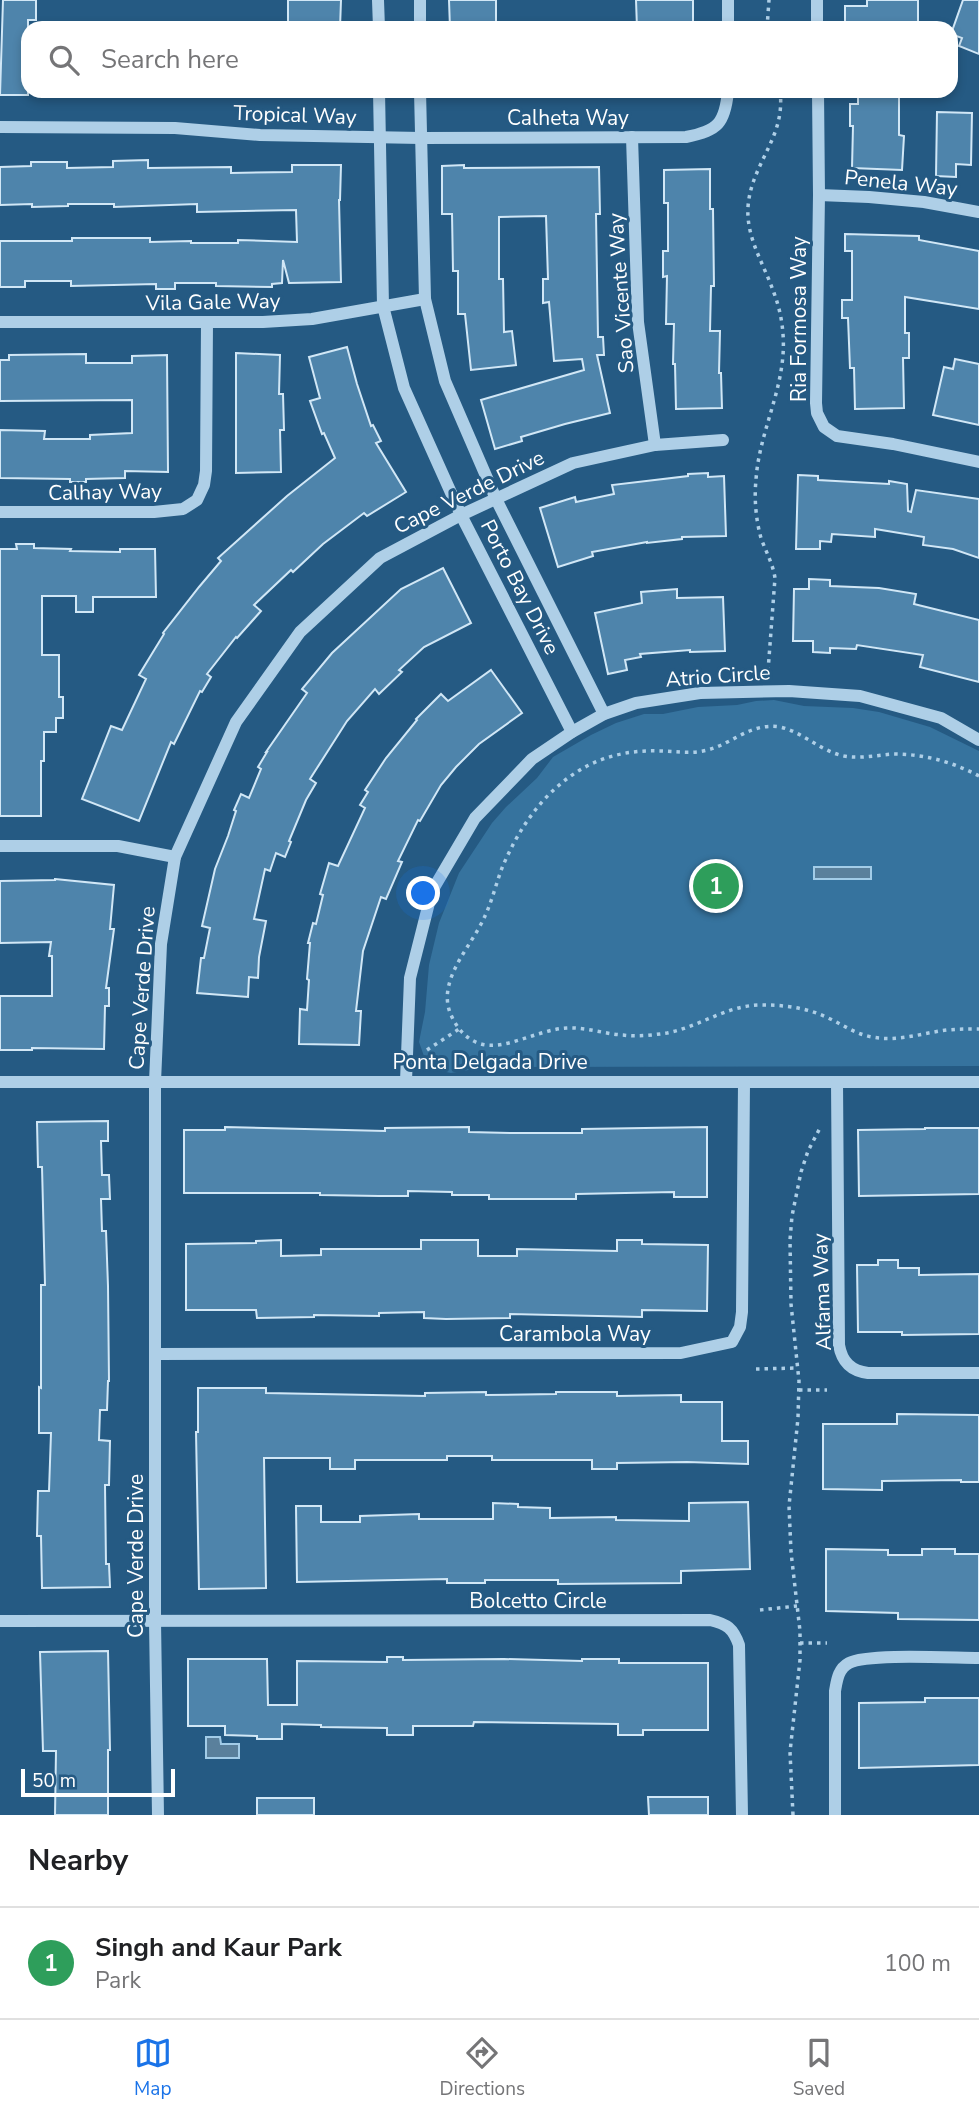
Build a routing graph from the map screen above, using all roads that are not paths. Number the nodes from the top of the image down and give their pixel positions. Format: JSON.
{"nodes":[{"id":1,"x":379,"y":0,"type":"edge"},
{"id":2,"x":420,"y":0,"type":"edge"},
{"id":3,"x":728,"y":0,"type":"edge"},
{"id":4,"x":817,"y":0,"type":"edge"},
{"id":5,"x":379,"y":21,"type":"edge"},
{"id":6,"x":420,"y":21,"type":"edge"},
{"id":7,"x":728,"y":21,"type":"edge"},
{"id":8,"x":817,"y":21,"type":"edge"},
{"id":9,"x":379,"y":98,"type":"edge"},
{"id":10,"x":421,"y":98,"type":"edge"},
{"id":11,"x":727,"y":98,"type":"edge"},
{"id":12,"x":818,"y":98,"type":"edge"},
{"id":13,"x":0,"y":127,"type":"edge"},
{"id":14,"x":379,"y":136,"type":"junction"},
{"id":15,"x":632,"y":137,"type":"junction"},
{"id":16,"x":421,"y":138,"type":"junction"},
{"id":17,"x":819,"y":195,"type":"junction"},
{"id":18,"x":979,"y":212,"type":"edge"},
{"id":19,"x":425,"y":299,"type":"junction"},
{"id":20,"x":383,"y":306,"type":"junction"},
{"id":21,"x":0,"y":322,"type":"edge"},
{"id":22,"x":207,"y":322,"type":"junction"},
{"id":23,"x":723,"y":440,"type":"dead end"},
{"id":24,"x":654,"y":445,"type":"junction"},
{"id":25,"x":979,"y":462,"type":"edge"},
{"id":26,"x":496,"y":499,"type":"junction"},
{"id":27,"x":0,"y":512,"type":"edge"},
{"id":28,"x":461,"y":515,"type":"junction"},
{"id":29,"x":604,"y":714,"type":"junction"},
{"id":30,"x":572,"y":732,"type":"junction"},
{"id":31,"x":979,"y":740,"type":"edge"},
{"id":32,"x":0,"y":845,"type":"edge"},
{"id":33,"x":174,"y":857,"type":"junction"},
{"id":34,"x":406,"y":1081,"type":"junction"},
{"id":35,"x":0,"y":1082,"type":"edge"},
{"id":36,"x":155,"y":1082,"type":"junction"},
{"id":37,"x":837,"y":1082,"type":"junction"},
{"id":38,"x":979,"y":1082,"type":"edge"},
{"id":39,"x":744,"y":1083,"type":"junction"},
{"id":40,"x":155,"y":1354,"type":"junction"},
{"id":41,"x":979,"y":1373,"type":"edge"},
{"id":42,"x":0,"y":1621,"type":"edge"},
{"id":43,"x":155,"y":1621,"type":"junction"},
{"id":44,"x":979,"y":1658,"type":"edge"},
{"id":45,"x":158,"y":1815,"type":"edge"},
{"id":46,"x":742,"y":1815,"type":"edge"},
{"id":47,"x":835,"y":1815,"type":"edge"}],
"edges":[{"from":1,"to":5,"type":"street"},
{"from":2,"to":6,"type":"street"},
{"from":3,"to":7,"type":"street"},
{"from":4,"to":8,"type":"street"},
{"from":9,"to":14,"type":"street","name":"Porto Bay Drive"},
{"from":10,"to":16,"type":"street","name":"Porto Bay Drive"},
{"from":11,"to":15,"type":"street","name":"Calheta Way"},
{"from":12,"to":17,"type":"street","name":"Ria Formosa Way"},
{"from":13,"to":14,"type":"street","name":"Tropical Way"},
{"from":14,"to":16,"type":"street","name":"Calheta Way"},
{"from":14,"to":20,"type":"street","name":"Porto Bay Drive"},
{"from":15,"to":16,"type":"street","name":"Calheta Way"},
{"from":15,"to":24,"type":"street","name":"Sao Vicente Way"},
{"from":16,"to":19,"type":"street","name":"Porto Bay Drive"},
{"from":17,"to":18,"type":"street","name":"Penela Way"},
{"from":17,"to":25,"type":"street","name":"Ria Formosa Way"},
{"from":19,"to":20,"type":"street","name":"Vila Gale Way"},
{"from":19,"to":26,"type":"street","name":"Porto Bay Drive"},
{"from":20,"to":22,"type":"street","name":"Vila Gale Way"},
{"from":20,"to":28,"type":"street","name":"Porto Bay Drive"},
{"from":21,"to":22,"type":"street","name":"Vila Gale Way"},
{"from":22,"to":27,"type":"street","name":"Calhay Way"},
{"from":23,"to":24,"type":"street","name":"Cape Verde Drive"},
{"from":24,"to":26,"type":"street","name":"Cape Verde Drive"},
{"from":26,"to":28,"type":"street","name":"Cape Verde Drive"},
{"from":26,"to":29,"type":"street","name":"Porto Bay Drive"},
{"from":28,"to":30,"type":"street","name":"Porto Bay Drive"},
{"from":28,"to":33,"type":"street","name":"Cape Verde Drive"},
{"from":29,"to":30,"type":"street","name":"Atrio Circle"},
{"from":29,"to":31,"type":"street","name":"Atrio Circle"},
{"from":30,"to":34,"type":"street","name":"Atrio Circle"},
{"from":32,"to":33,"type":"street"},
{"from":33,"to":36,"type":"street","name":"Cape Verde Drive"},
{"from":34,"to":36,"type":"street","name":"Ponta Delgada Drive"},
{"from":34,"to":39,"type":"street","name":"Ponta Delgada Drive"},
{"from":35,"to":36,"type":"street","name":"Ponta Delgada Drive"},
{"from":36,"to":40,"type":"street","name":"Cape Verde Drive"},
{"from":37,"to":38,"type":"street","name":"Ponta Delgada Drive"},
{"from":37,"to":39,"type":"street","name":"Ponta Delgada Drive"},
{"from":37,"to":41,"type":"street","name":"Alfama Way"},
{"from":39,"to":40,"type":"street","name":"Carambola Way"},
{"from":40,"to":43,"type":"street","name":"Cape Verde Drive"},
{"from":42,"to":43,"type":"street"},
{"from":43,"to":45,"type":"street","name":"Cape Verde Drive"},
{"from":43,"to":46,"type":"street","name":"Bolcetto Circle"},
{"from":44,"to":47,"type":"street"}]}
